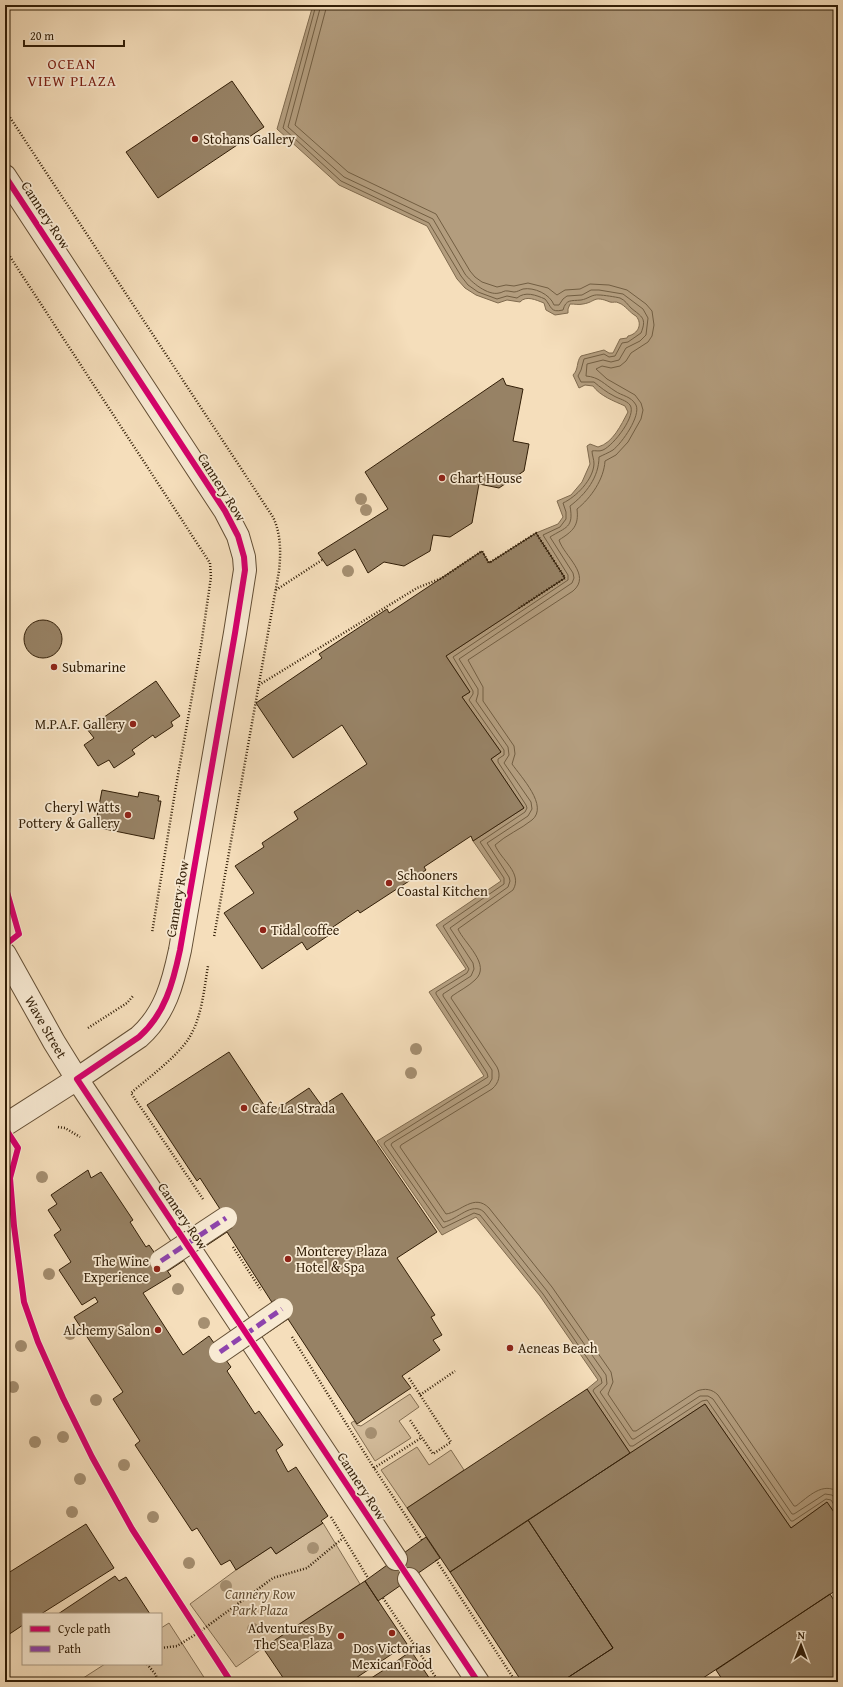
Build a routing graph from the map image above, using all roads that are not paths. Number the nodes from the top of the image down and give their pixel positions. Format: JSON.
{"nodes":[{"id":1,"x":5,"y":176,"type":"edge"},
{"id":2,"x":5,"y":954,"type":"edge"},
{"id":3,"x":77,"y":1078,"type":"junction"},
{"id":4,"x":5,"y":1125,"type":"edge"},
{"id":5,"x":226,"y":1218,"type":"dead end"},
{"id":6,"x":161,"y":1262,"type":"dead end"},
{"id":7,"x":282,"y":1309,"type":"dead end"},
{"id":8,"x":220,"y":1352,"type":"dead end"},
{"id":9,"x":396,"y":1559,"type":"dead end"},
{"id":10,"x":409,"y":1579,"type":"dead end"},
{"id":11,"x":478,"y":1682,"type":"edge"}],
"edges":[{"from":1,"to":3,"type":"street","name":"Cannery Row"},
{"from":2,"to":3,"type":"street","name":"Wave Street"},
{"from":3,"to":4,"type":"street"},
{"from":3,"to":9,"type":"street","name":"Cannery Row"},
{"from":5,"to":6,"type":"street","bridge":true},
{"from":7,"to":8,"type":"street","bridge":true},
{"from":10,"to":11,"type":"street"}]}
